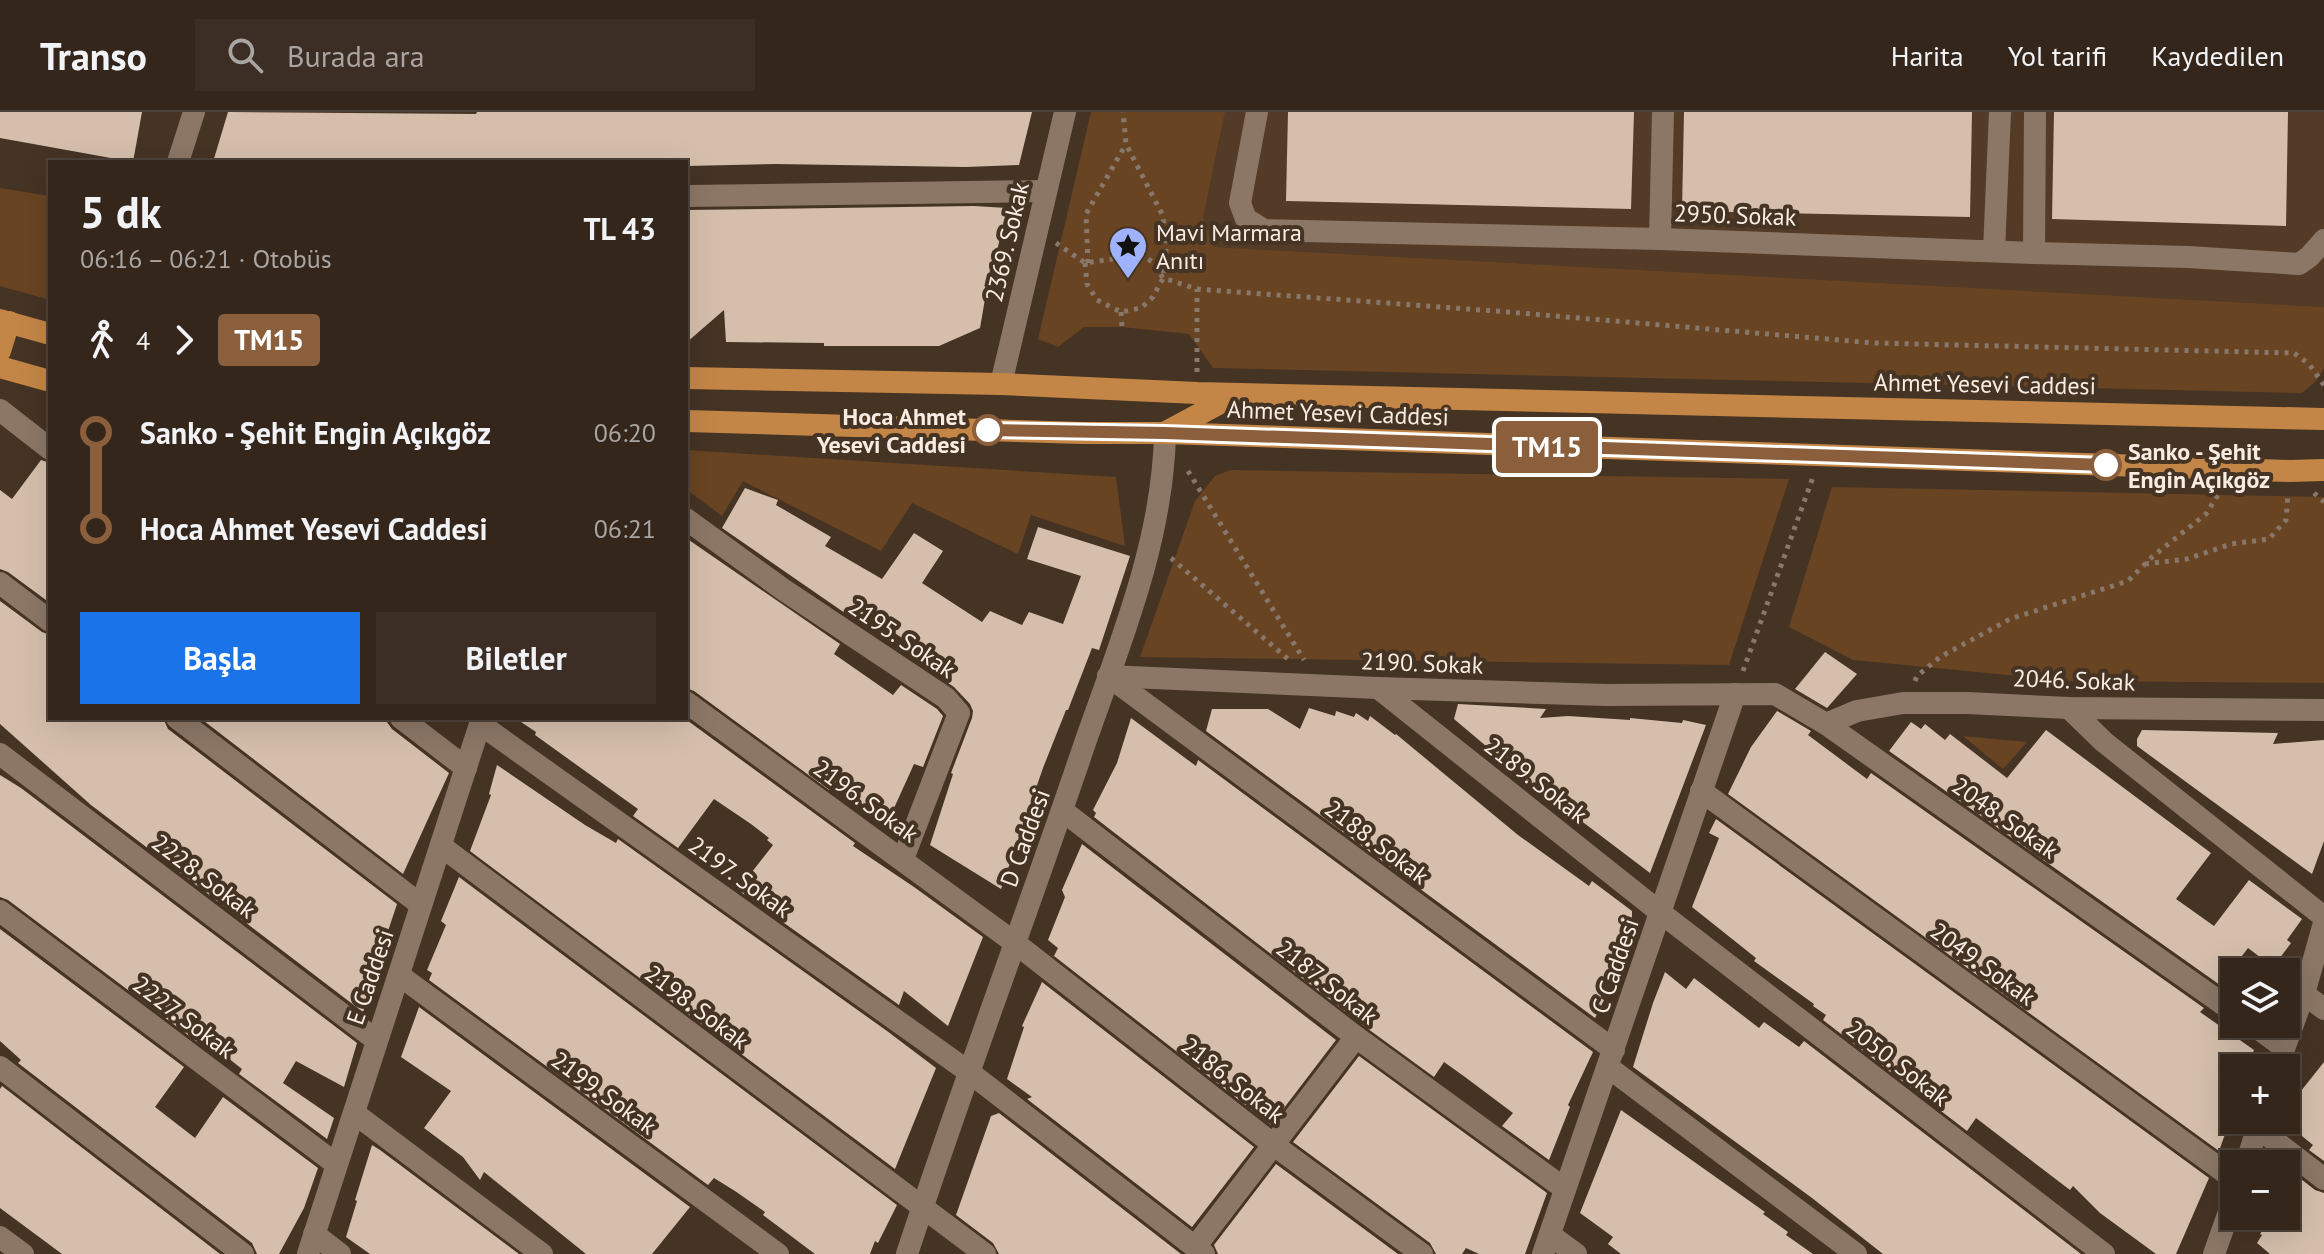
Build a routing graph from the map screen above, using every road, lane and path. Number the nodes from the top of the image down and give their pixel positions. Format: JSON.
{"nodes":[{"id":1,"x":194,"y":112,"type":"edge"},
{"id":2,"x":1065,"y":112,"type":"edge"},
{"id":3,"x":1123,"y":112,"type":"edge"},
{"id":4,"x":1257,"y":112,"type":"edge"},
{"id":5,"x":1663,"y":112,"type":"edge"},
{"id":6,"x":2000,"y":112,"type":"edge"},
{"id":7,"x":2035,"y":112,"type":"edge"},
{"id":8,"x":1126,"y":144,"type":"junction"},
{"id":9,"x":179,"y":160,"type":"edge"},
{"id":10,"x":1045,"y":191,"type":"junction"},
{"id":11,"x":688,"y":196,"type":"edge"},
{"id":12,"x":1037,"y":230,"type":"junction"},
{"id":13,"x":1660,"y":239,"type":"junction"},
{"id":14,"x":2324,"y":240,"type":"edge"},
{"id":15,"x":1994,"y":251,"type":"junction"},
{"id":16,"x":2034,"y":253,"type":"junction"},
{"id":17,"x":1086,"y":263,"type":"junction"},
{"id":18,"x":1163,"y":278,"type":"junction"},
{"id":19,"x":1197,"y":289,"type":"junction"},
{"id":20,"x":1121,"y":312,"type":"junction"},
{"id":21,"x":4,"y":321,"type":"edge"},
{"id":22,"x":1122,"y":327,"type":"dead end"},
{"id":23,"x":48,"y":333,"type":"edge"},
{"id":24,"x":0,"y":351,"type":"edge"},
{"id":25,"x":0,"y":367,"type":"edge"},
{"id":26,"x":688,"y":378,"type":"edge"},
{"id":27,"x":48,"y":380,"type":"edge"},
{"id":28,"x":1001,"y":384,"type":"junction"},
{"id":29,"x":2324,"y":385,"type":"edge"},
{"id":30,"x":1166,"y":392,"type":"junction"},
{"id":31,"x":1197,"y":393,"type":"junction"},
{"id":32,"x":1563,"y":401,"type":"junction"},
{"id":33,"x":0,"y":410,"type":"edge"},
{"id":34,"x":2319,"y":413,"type":"edge"},
{"id":35,"x":688,"y":421,"type":"edge"},
{"id":36,"x":1165,"y":433,"type":"junction"},
{"id":37,"x":48,"y":447,"type":"edge"},
{"id":38,"x":2324,"y":453,"type":"edge"},
{"id":39,"x":1820,"y":456,"type":"junction"},
{"id":40,"x":2233,"y":469,"type":"junction"},
{"id":41,"x":2324,"y":470,"type":"edge"},
{"id":42,"x":2290,"y":471,"type":"junction"},
{"id":43,"x":688,"y":520,"type":"edge"},
{"id":44,"x":1152,"y":542,"type":"junction"},
{"id":45,"x":2144,"y":565,"type":"junction"},
{"id":46,"x":0,"y":583,"type":"edge"},
{"id":47,"x":48,"y":619,"type":"edge"},
{"id":48,"x":1108,"y":676,"type":"junction"},
{"id":49,"x":1319,"y":685,"type":"junction"},
{"id":50,"x":1378,"y":688,"type":"junction"},
{"id":51,"x":1735,"y":694,"type":"junction"},
{"id":52,"x":688,"y":703,"type":"edge"},
{"id":53,"x":1903,"y":703,"type":"junction"},
{"id":54,"x":2069,"y":708,"type":"junction"},
{"id":55,"x":2324,"y":710,"type":"edge"},
{"id":56,"x":180,"y":720,"type":"edge"},
{"id":57,"x":404,"y":720,"type":"edge"},
{"id":58,"x":481,"y":721,"type":"edge"},
{"id":59,"x":1826,"y":724,"type":"junction"},
{"id":60,"x":0,"y":754,"type":"edge"},
{"id":61,"x":466,"y":768,"type":"junction"},
{"id":62,"x":1701,"y":791,"type":"junction"},
{"id":63,"x":1063,"y":811,"type":"junction"},
{"id":64,"x":441,"y":846,"type":"junction"},
{"id":65,"x":903,"y":859,"type":"junction"},
{"id":66,"x":421,"y":905,"type":"junction"},
{"id":67,"x":0,"y":911,"type":"edge"},
{"id":68,"x":1661,"y":913,"type":"junction"},
{"id":69,"x":2324,"y":920,"type":"edge"},
{"id":70,"x":1015,"y":943,"type":"junction"},
{"id":71,"x":399,"y":975,"type":"junction"},
{"id":72,"x":2304,"y":994,"type":"junction"},
{"id":73,"x":2220,"y":1002,"type":"edge"},
{"id":74,"x":2324,"y":1009,"type":"edge"},
{"id":75,"x":1356,"y":1037,"type":"junction"},
{"id":76,"x":2264,"y":1038,"type":"edge"},
{"id":77,"x":376,"y":1040,"type":"junction"},
{"id":78,"x":2277,"y":1054,"type":"edge"},
{"id":79,"x":2281,"y":1054,"type":"edge"},
{"id":80,"x":1611,"y":1058,"type":"junction"},
{"id":81,"x":0,"y":1067,"type":"edge"},
{"id":82,"x":969,"y":1072,"type":"junction"},
{"id":83,"x":354,"y":1113,"type":"junction"},
{"id":84,"x":2271,"y":1134,"type":"edge"},
{"id":85,"x":1274,"y":1145,"type":"junction"},
{"id":86,"x":336,"y":1164,"type":"junction"},
{"id":87,"x":2220,"y":1169,"type":"edge"},
{"id":88,"x":2324,"y":1179,"type":"edge"},
{"id":89,"x":1565,"y":1189,"type":"junction"},
{"id":90,"x":922,"y":1208,"type":"junction"},
{"id":91,"x":2223,"y":1230,"type":"edge"},
{"id":92,"x":0,"y":1237,"type":"edge"},
{"id":93,"x":311,"y":1244,"type":"edge"},
{"id":94,"x":1547,"y":1245,"type":"edge"},
{"id":95,"x":1200,"y":1251,"type":"edge"},
{"id":96,"x":23,"y":1254,"type":"edge"},
{"id":97,"x":243,"y":1254,"type":"edge"},
{"id":98,"x":340,"y":1254,"type":"edge"},
{"id":99,"x":542,"y":1254,"type":"edge"},
{"id":100,"x":778,"y":1254,"type":"edge"},
{"id":101,"x":907,"y":1254,"type":"edge"},
{"id":102,"x":985,"y":1254,"type":"edge"},
{"id":103,"x":1422,"y":1254,"type":"edge"},
{"id":104,"x":1576,"y":1254,"type":"edge"},
{"id":105,"x":1856,"y":1254,"type":"edge"},
{"id":106,"x":2104,"y":1254,"type":"edge"},
{"id":107,"x":2214,"y":1254,"type":"edge"}],
"edges":[{"from":1,"to":9,"type":"street"},
{"from":2,"to":10,"type":"street","name":"2369. Sokak"},
{"from":3,"to":8,"type":"path"},
{"from":4,"to":13,"type":"street","name":"2950. Sokak"},
{"from":5,"to":13,"type":"street"},
{"from":6,"to":15,"type":"street"},
{"from":7,"to":16,"type":"street"},
{"from":8,"to":17,"type":"path"},
{"from":8,"to":18,"type":"path"},
{"from":10,"to":11,"type":"street"},
{"from":10,"to":12,"type":"street","name":"2369. Sokak"},
{"from":12,"to":17,"type":"path"},
{"from":12,"to":28,"type":"street","name":"2369. Sokak"},
{"from":13,"to":15,"type":"street","name":"2950. Sokak"},
{"from":14,"to":16,"type":"street","name":"2950. Sokak"},
{"from":15,"to":16,"type":"street","name":"2950. Sokak"},
{"from":17,"to":18,"type":"path"},
{"from":17,"to":20,"type":"path"},
{"from":18,"to":19,"type":"path"},
{"from":18,"to":20,"type":"path"},
{"from":19,"to":29,"type":"path"},
{"from":19,"to":31,"type":"path"},
{"from":20,"to":22,"type":"path"},
{"from":21,"to":23,"type":"main road"},
{"from":21,"to":24,"type":"main road"},
{"from":25,"to":27,"type":"main road"},
{"from":26,"to":28,"type":"main road","name":"Ahmet Yesevi Caddesi"},
{"from":28,"to":30,"type":"main road","name":"Ahmet Yesevi Caddesi"},
{"from":30,"to":31,"type":"main road","name":"Ahmet Yesevi Caddesi"},
{"from":30,"to":36,"type":"main road"},
{"from":31,"to":32,"type":"main road","name":"Ahmet Yesevi Caddesi"},
{"from":32,"to":34,"type":"main road","name":"Ahmet Yesevi Caddesi"},
{"from":32,"to":36,"type":"main road"},
{"from":33,"to":37,"type":"street"},
{"from":35,"to":36,"type":"main road","name":"Ahmet Yesevi Caddesi"},
{"from":36,"to":39,"type":"main road","name":"Ahmet Yesevi Caddesi"},
{"from":36,"to":44,"type":"street","name":"D Caddesi"},
{"from":36,"to":49,"type":"path"},
{"from":38,"to":42,"type":"main road"},
{"from":39,"to":40,"type":"main road","name":"Ahmet Yesevi Caddesi"},
{"from":39,"to":51,"type":"path"},
{"from":40,"to":42,"type":"main road","name":"Ahmet Yesevi Caddesi"},
{"from":40,"to":45,"type":"path"},
{"from":41,"to":42,"type":"main road","name":"Ahmet Yesevi Caddesi"},
{"from":42,"to":45,"type":"path"},
{"from":43,"to":65,"type":"street","name":"2195. Sokak"},
{"from":44,"to":48,"type":"street","name":"D Caddesi"},
{"from":44,"to":49,"type":"path"},
{"from":45,"to":53,"type":"path"},
{"from":46,"to":47,"type":"street"},
{"from":48,"to":49,"type":"street","name":"2190. Sokak"},
{"from":48,"to":63,"type":"street","name":"D Caddesi"},
{"from":48,"to":80,"type":"street","name":"2188. Sokak"},
{"from":49,"to":50,"type":"street","name":"2190. Sokak"},
{"from":50,"to":51,"type":"street","name":"2190. Sokak"},
{"from":50,"to":68,"type":"street","name":"2189. Sokak"},
{"from":51,"to":59,"type":"street","name":"2048. Sokak"},
{"from":51,"to":62,"type":"street","name":"C Caddesi"},
{"from":52,"to":65,"type":"street","name":"2196. Sokak"},
{"from":53,"to":54,"type":"street","name":"2046. Sokak"},
{"from":53,"to":59,"type":"street","name":"2046. Sokak"},
{"from":54,"to":55,"type":"street","name":"2046. Sokak"},
{"from":54,"to":69,"type":"street"},
{"from":56,"to":66,"type":"street"},
{"from":57,"to":61,"type":"street"},
{"from":58,"to":61,"type":"street","name":"E Caddesi"},
{"from":58,"to":82,"type":"street","name":"2197. Sokak"},
{"from":59,"to":73,"type":"street","name":"2048. Sokak"},
{"from":60,"to":77,"type":"street","name":"2228. Sokak"},
{"from":61,"to":64,"type":"street","name":"E Caddesi"},
{"from":62,"to":68,"type":"street","name":"C Caddesi"},
{"from":62,"to":87,"type":"street","name":"2049. Sokak"},
{"from":63,"to":70,"type":"street","name":"D Caddesi"},
{"from":63,"to":75,"type":"street","name":"2187. Sokak"},
{"from":64,"to":66,"type":"street","name":"E Caddesi"},
{"from":64,"to":90,"type":"street","name":"2198. Sokak"},
{"from":65,"to":70,"type":"street","name":"2196. Sokak"},
{"from":66,"to":71,"type":"street","name":"E Caddesi"},
{"from":67,"to":86,"type":"street","name":"2227. Sokak"},
{"from":68,"to":80,"type":"street","name":"C Caddesi"},
{"from":68,"to":106,"type":"street","name":"2050. Sokak"},
{"from":69,"to":72,"type":"street"},
{"from":70,"to":82,"type":"street","name":"D Caddesi"},
{"from":70,"to":85,"type":"street","name":"2186. Sokak"},
{"from":71,"to":77,"type":"street","name":"E Caddesi"},
{"from":71,"to":100,"type":"street","name":"2199. Sokak"},
{"from":72,"to":74,"type":"street"},
{"from":72,"to":79,"type":"street"},
{"from":75,"to":85,"type":"street"},
{"from":75,"to":89,"type":"street","name":"2187. Sokak"},
{"from":76,"to":78,"type":"street"},
{"from":77,"to":83,"type":"street","name":"E Caddesi"},
{"from":80,"to":89,"type":"street","name":"C Caddesi"},
{"from":80,"to":105,"type":"street","name":"2188. Sokak"},
{"from":81,"to":97,"type":"street"},
{"from":82,"to":90,"type":"street","name":"D Caddesi"},
{"from":82,"to":95,"type":"street","name":"2197. Sokak"},
{"from":83,"to":86,"type":"street","name":"E Caddesi"},
{"from":83,"to":99,"type":"street"},
{"from":84,"to":88,"type":"street"},
{"from":85,"to":95,"type":"street"},
{"from":85,"to":103,"type":"street","name":"2186. Sokak"},
{"from":86,"to":93,"type":"street","name":"E Caddesi"},
{"from":89,"to":94,"type":"street","name":"C Caddesi"},
{"from":90,"to":101,"type":"street","name":"D Caddesi"},
{"from":90,"to":102,"type":"street","name":"2198. Sokak"},
{"from":91,"to":107,"type":"street"},
{"from":92,"to":96,"type":"street"},
{"from":93,"to":98,"type":"street"},
{"from":94,"to":104,"type":"street"}]}
